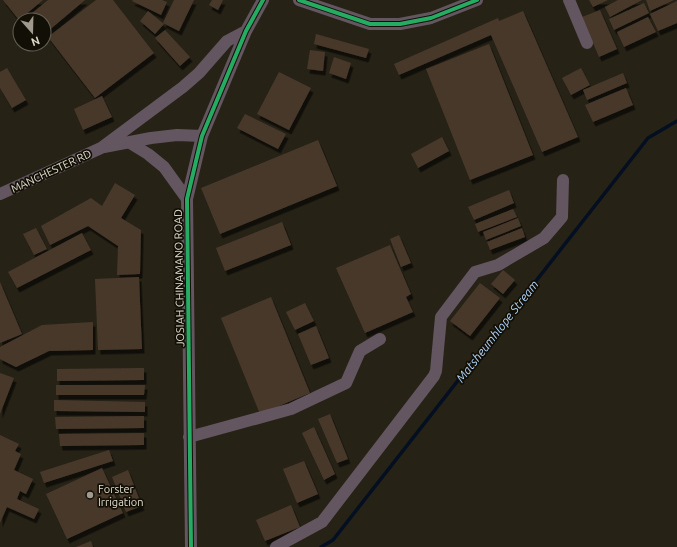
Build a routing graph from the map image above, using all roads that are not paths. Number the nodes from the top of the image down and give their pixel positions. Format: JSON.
{"nodes":[{"id":1,"x":263,"y":0,"type":"edge"},
{"id":2,"x":299,"y":0,"type":"edge"},
{"id":3,"x":477,"y":0,"type":"edge"},
{"id":4,"x":569,"y":0,"type":"edge"},
{"id":5,"x":246,"y":31,"type":"junction"},
{"id":6,"x":587,"y":43,"type":"dead end"},
{"id":7,"x":202,"y":136,"type":"junction"},
{"id":8,"x":130,"y":143,"type":"junction"},
{"id":9,"x":101,"y":148,"type":"junction"},
{"id":10,"x":563,"y":180,"type":"dead end"},
{"id":11,"x":0,"y":194,"type":"edge"},
{"id":12,"x":187,"y":199,"type":"junction"},
{"id":13,"x":380,"y":339,"type":"dead end"},
{"id":14,"x":190,"y":437,"type":"junction"},
{"id":15,"x":191,"y":547,"type":"edge"},
{"id":16,"x":276,"y":547,"type":"edge"}],
"edges":[{"from":1,"to":5,"type":"street","name":"JOSIAH CHINAMANO ROAD"},
{"from":2,"to":3,"type":"street"},
{"from":4,"to":6,"type":"street"},
{"from":5,"to":7,"type":"street","name":"JOSIAH CHINAMANO ROAD"},
{"from":5,"to":9,"type":"street"},
{"from":7,"to":8,"type":"street"},
{"from":7,"to":12,"type":"street","name":"JOSIAH CHINAMANO ROAD"},
{"from":8,"to":9,"type":"street"},
{"from":8,"to":12,"type":"street"},
{"from":9,"to":11,"type":"street","name":"MANCHESTER RD"},
{"from":10,"to":16,"type":"street"},
{"from":12,"to":14,"type":"street","name":"JOSIAH CHINAMANO ROAD"},
{"from":13,"to":14,"type":"street"},
{"from":14,"to":15,"type":"street","name":"JOSIAH CHINAMANO ROAD"}]}
